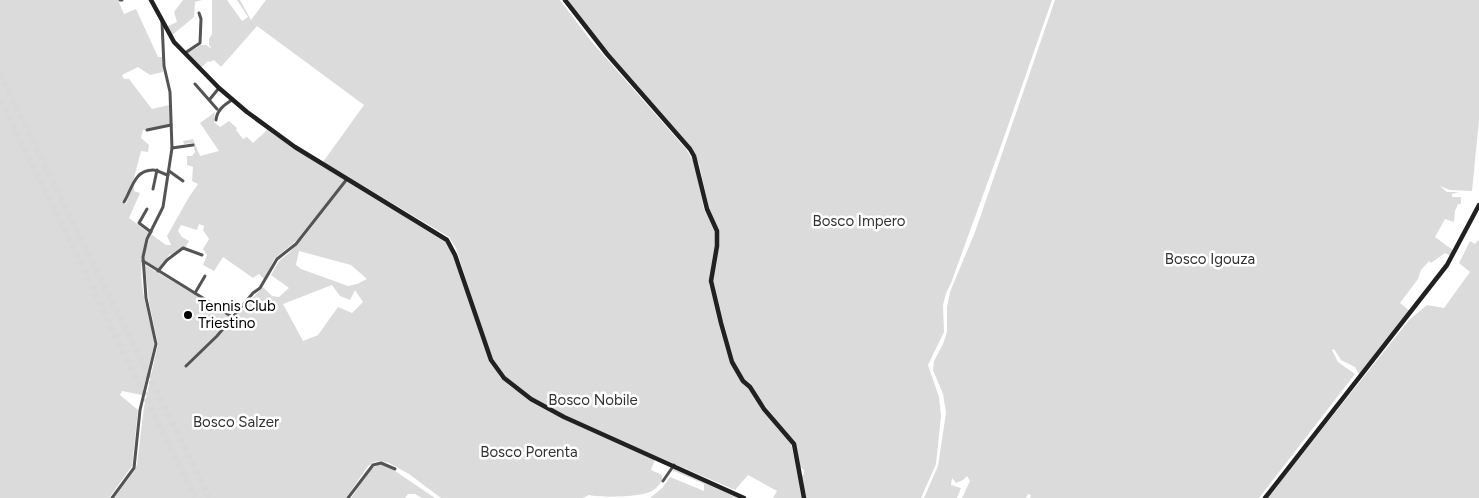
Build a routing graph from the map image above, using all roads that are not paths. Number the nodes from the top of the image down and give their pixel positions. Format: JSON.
{"nodes":[{"id":1,"x":151,"y":0,"type":"edge"},
{"id":2,"x":565,"y":0,"type":"edge"},
{"id":3,"x":199,"y":13,"type":"dead end"},
{"id":4,"x":162,"y":22,"type":"junction"},
{"id":5,"x":184,"y":53,"type":"junction"},
{"id":6,"x":195,"y":84,"type":"dead end"},
{"id":7,"x":219,"y":88,"type":"junction"},
{"id":8,"x":210,"y":99,"type":"junction"},
{"id":9,"x":232,"y":100,"type":"junction"},
{"id":10,"x":218,"y":109,"type":"dead end"},
{"id":11,"x":216,"y":120,"type":"dead end"},
{"id":12,"x":171,"y":125,"type":"junction"},
{"id":13,"x":146,"y":130,"type":"dead end"},
{"id":14,"x":193,"y":145,"type":"dead end"},
{"id":15,"x":172,"y":148,"type":"junction"},
{"id":16,"x":157,"y":170,"type":"junction"},
{"id":17,"x":169,"y":173,"type":"junction"},
{"id":18,"x":348,"y":179,"type":"junction"},
{"id":19,"x":183,"y":181,"type":"dead end"},
{"id":20,"x":153,"y":189,"type":"dead end"},
{"id":21,"x":124,"y":202,"type":"dead end"},
{"id":22,"x":1479,"y":205,"type":"edge"},
{"id":23,"x":147,"y":209,"type":"dead end"},
{"id":24,"x":150,"y":232,"type":"junction"},
{"id":25,"x":202,"y":255,"type":"dead end"},
{"id":26,"x":143,"y":261,"type":"junction"},
{"id":27,"x":158,"y":271,"type":"junction"},
{"id":28,"x":205,"y":276,"type":"dead end"},
{"id":29,"x":196,"y":293,"type":"junction"},
{"id":30,"x":232,"y":317,"type":"junction"},
{"id":31,"x":186,"y":366,"type":"dead end"},
{"id":32,"x":674,"y":466,"type":"junction"},
{"id":33,"x":395,"y":469,"type":"dead end"},
{"id":34,"x":663,"y":481,"type":"dead end"},
{"id":35,"x":112,"y":498,"type":"edge"},
{"id":36,"x":348,"y":498,"type":"edge"},
{"id":37,"x":744,"y":498,"type":"edge"},
{"id":38,"x":804,"y":498,"type":"edge"},
{"id":39,"x":1264,"y":498,"type":"edge"}],
"edges":[{"from":1,"to":4,"type":"main road"},
{"from":2,"to":38,"type":"main road"},
{"from":3,"to":5,"type":"street"},
{"from":4,"to":5,"type":"main road"},
{"from":4,"to":12,"type":"street"},
{"from":5,"to":7,"type":"main road"},
{"from":6,"to":8,"type":"street"},
{"from":7,"to":8,"type":"street"},
{"from":7,"to":9,"type":"main road"},
{"from":8,"to":10,"type":"street"},
{"from":9,"to":11,"type":"street"},
{"from":9,"to":18,"type":"main road"},
{"from":12,"to":13,"type":"street"},
{"from":12,"to":15,"type":"street"},
{"from":14,"to":15,"type":"street"},
{"from":15,"to":17,"type":"street"},
{"from":16,"to":17,"type":"street"},
{"from":16,"to":20,"type":"street"},
{"from":16,"to":21,"type":"street"},
{"from":17,"to":19,"type":"street"},
{"from":17,"to":24,"type":"street"},
{"from":18,"to":30,"type":"street"},
{"from":18,"to":32,"type":"main road"},
{"from":22,"to":39,"type":"main road"},
{"from":23,"to":24,"type":"street"},
{"from":24,"to":26,"type":"street"},
{"from":25,"to":27,"type":"street"},
{"from":26,"to":27,"type":"street"},
{"from":26,"to":35,"type":"street"},
{"from":27,"to":29,"type":"street"},
{"from":28,"to":29,"type":"street"},
{"from":29,"to":30,"type":"street"},
{"from":30,"to":31,"type":"street"},
{"from":32,"to":34,"type":"street"},
{"from":32,"to":37,"type":"main road"},
{"from":33,"to":36,"type":"street"}]}
